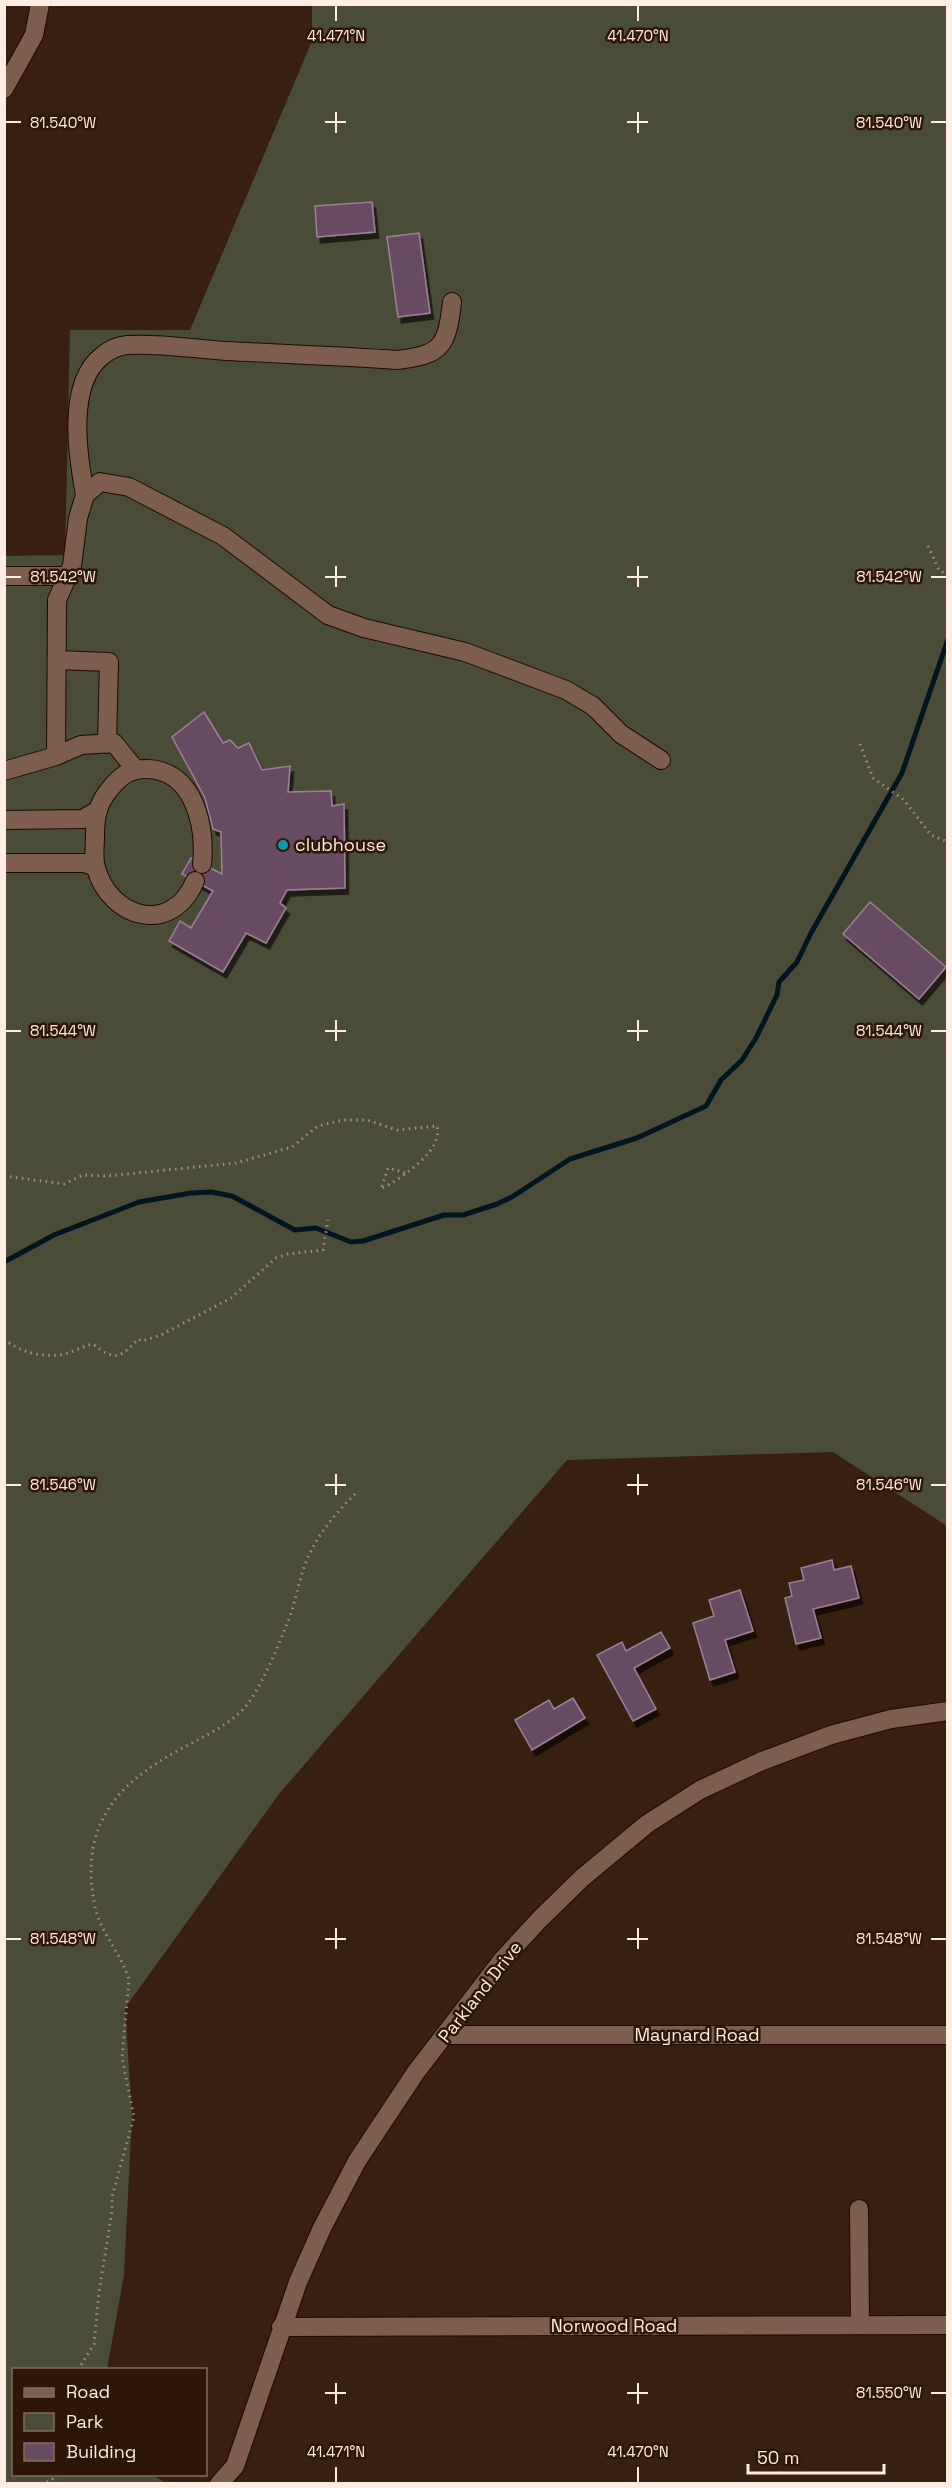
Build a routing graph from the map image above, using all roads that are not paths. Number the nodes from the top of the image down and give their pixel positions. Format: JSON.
{"nodes":[{"id":1,"x":40,"y":4,"type":"edge"},
{"id":2,"x":4,"y":89,"type":"edge"},
{"id":3,"x":452,"y":302,"type":"dead end"},
{"id":4,"x":85,"y":495,"type":"junction"},
{"id":5,"x":4,"y":576,"type":"edge"},
{"id":6,"x":68,"y":576,"type":"junction"},
{"id":7,"x":57,"y":660,"type":"junction"},
{"id":8,"x":108,"y":744,"type":"junction"},
{"id":9,"x":56,"y":756,"type":"junction"},
{"id":10,"x":661,"y":760,"type":"dead end"},
{"id":11,"x":135,"y":769,"type":"junction"},
{"id":12,"x":4,"y":771,"type":"edge"},
{"id":13,"x":95,"y":812,"type":"junction"},
{"id":14,"x":4,"y":820,"type":"edge"},
{"id":15,"x":4,"y":863,"type":"edge"},
{"id":16,"x":202,"y":864,"type":"dead end"},
{"id":17,"x":96,"y":867,"type":"junction"},
{"id":18,"x":195,"y":881,"type":"dead end"},
{"id":19,"x":948,"y":1711,"type":"edge"},
{"id":20,"x":446,"y":2035,"type":"junction"},
{"id":21,"x":948,"y":2035,"type":"edge"},
{"id":22,"x":859,"y":2209,"type":"dead end"},
{"id":23,"x":860,"y":2325,"type":"junction"},
{"id":24,"x":948,"y":2325,"type":"edge"},
{"id":25,"x":281,"y":2326,"type":"junction"},
{"id":26,"x":234,"y":2475,"type":"edge"},
{"id":27,"x":219,"y":2484,"type":"edge"}],
"edges":[{"from":1,"to":2,"type":"street"},
{"from":3,"to":4,"type":"street"},
{"from":4,"to":6,"type":"street"},
{"from":4,"to":10,"type":"street"},
{"from":5,"to":6,"type":"street"},
{"from":6,"to":7,"type":"street"},
{"from":7,"to":8,"type":"street"},
{"from":7,"to":9,"type":"street"},
{"from":8,"to":9,"type":"street"},
{"from":8,"to":11,"type":"street"},
{"from":9,"to":12,"type":"street"},
{"from":11,"to":13,"type":"street"},
{"from":11,"to":16,"type":"street"},
{"from":13,"to":14,"type":"street"},
{"from":13,"to":17,"type":"street"},
{"from":15,"to":17,"type":"street"},
{"from":17,"to":18,"type":"street"},
{"from":19,"to":20,"type":"street","name":"Parkland Drive"},
{"from":20,"to":21,"type":"street","name":"Maynard Road"},
{"from":20,"to":25,"type":"street","name":"Parkland Drive"},
{"from":22,"to":23,"type":"street"},
{"from":23,"to":24,"type":"street","name":"Norwood Road"},
{"from":23,"to":25,"type":"street","name":"Norwood Road"},
{"from":25,"to":26,"type":"street","name":"Parkland Drive"},
{"from":26,"to":27,"type":"street","name":"Parkland Drive"}]}
